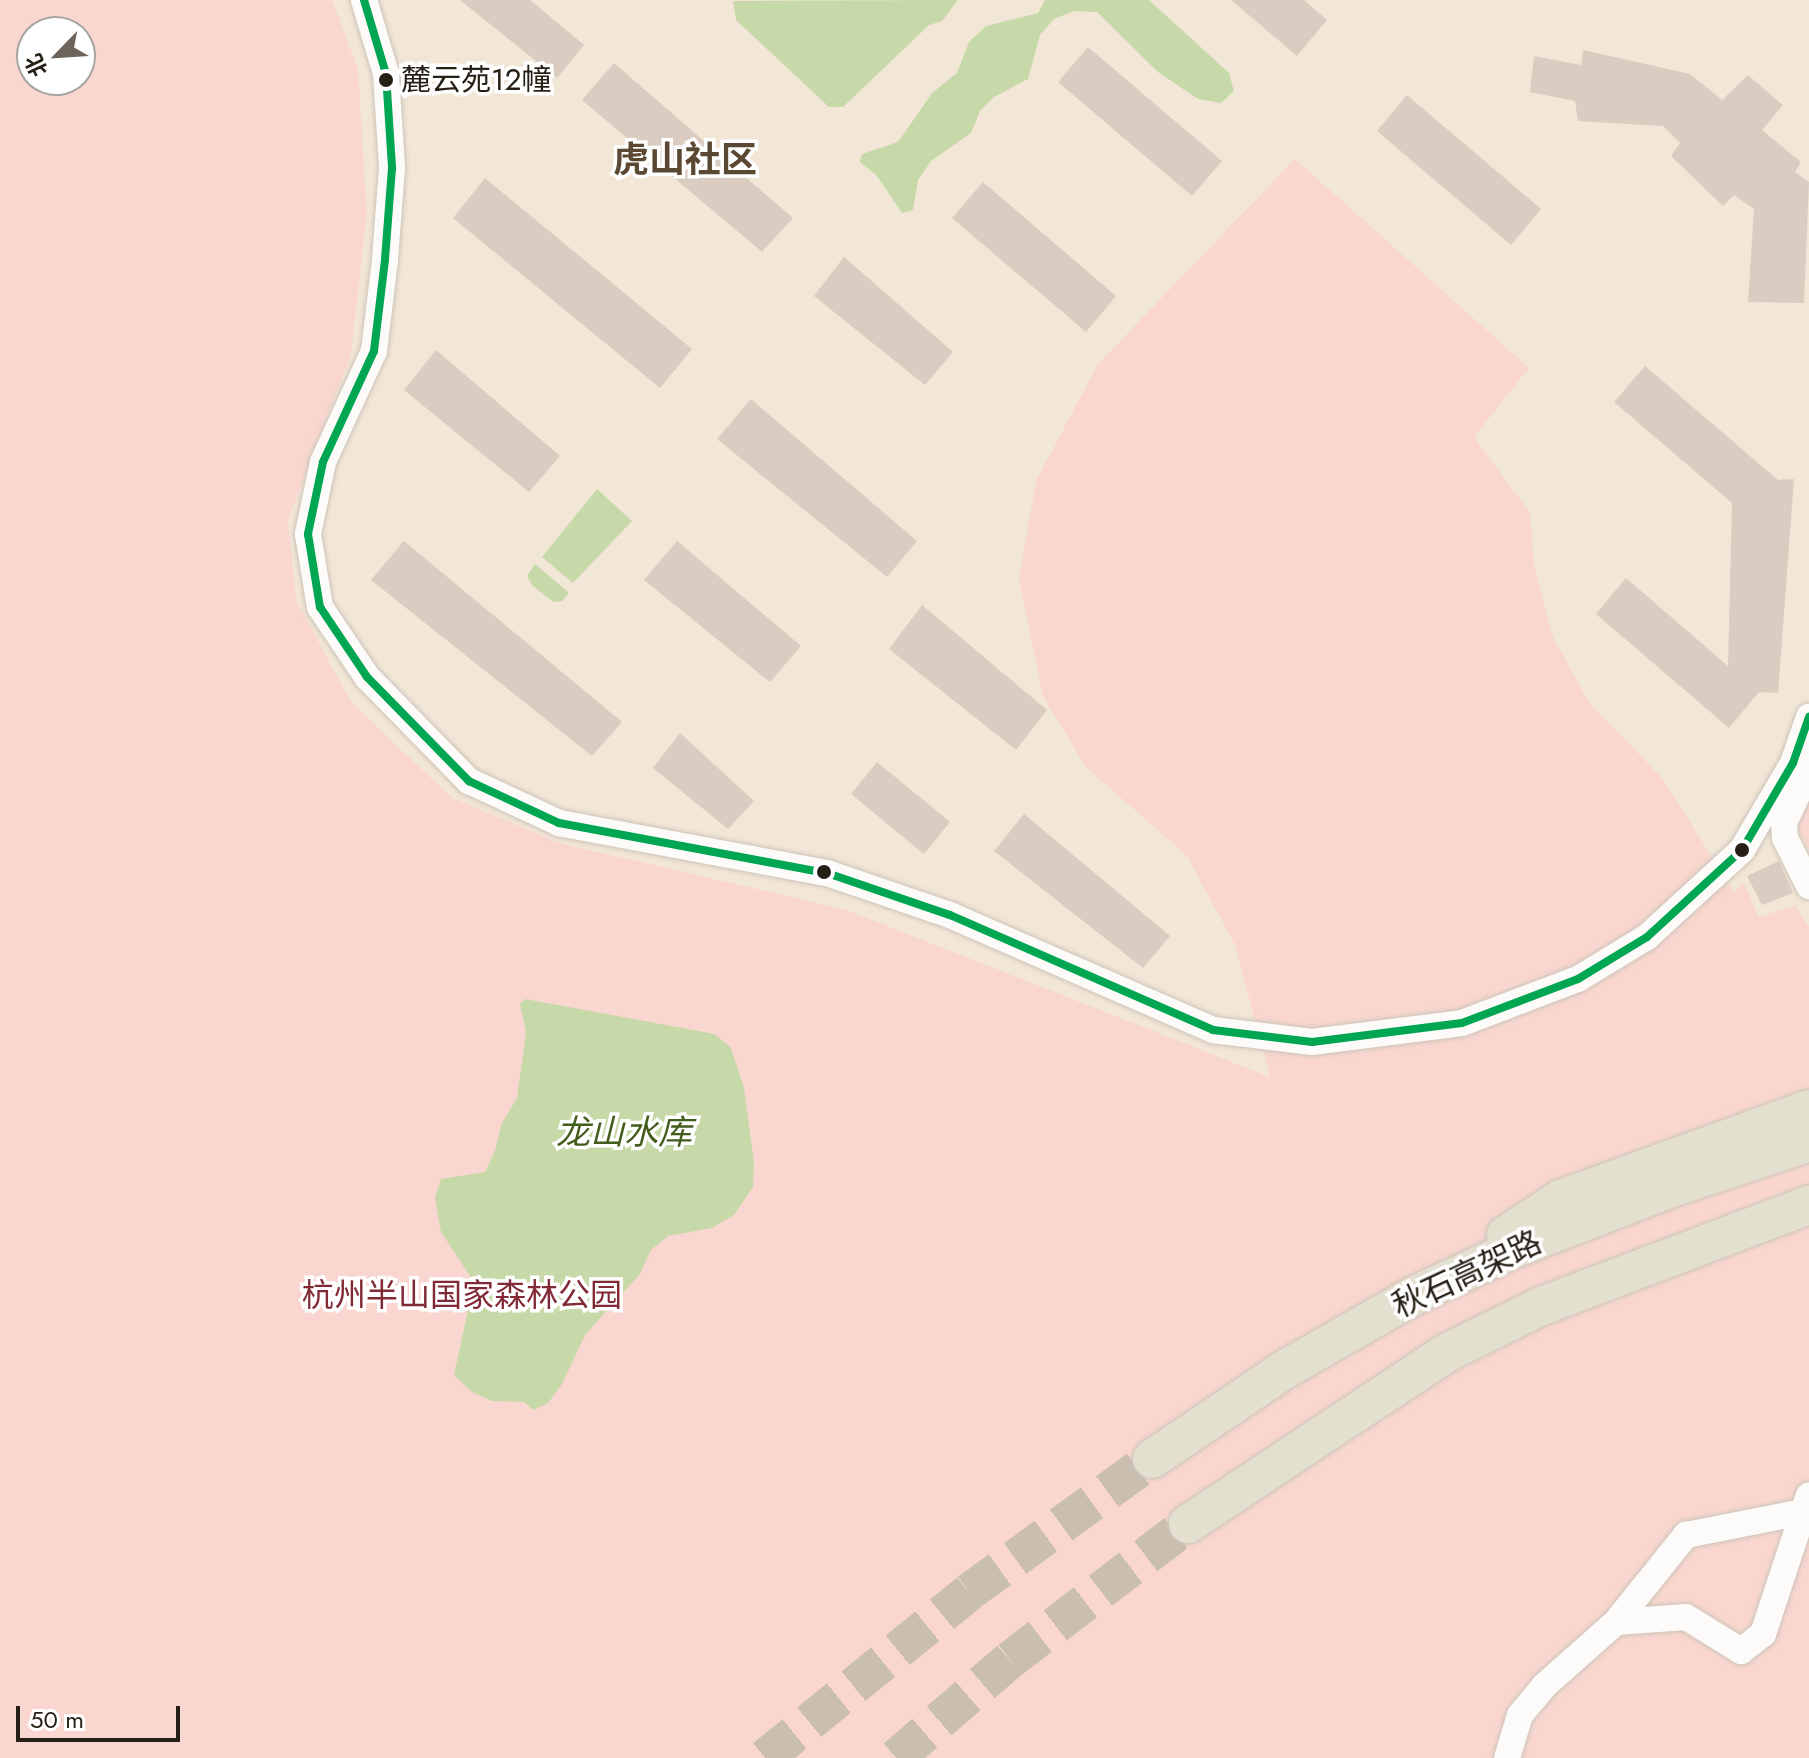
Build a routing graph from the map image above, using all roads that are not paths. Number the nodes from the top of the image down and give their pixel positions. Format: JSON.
{"nodes":[{"id":1,"x":364,"y":0,"type":"edge"},
{"id":2,"x":1809,"y":717,"type":"edge"},
{"id":3,"x":1809,"y":770,"type":"edge"},
{"id":4,"x":1809,"y":886,"type":"edge"},
{"id":5,"x":1809,"y":1109,"type":"edge"},
{"id":6,"x":1809,"y":1142,"type":"edge"},
{"id":7,"x":1809,"y":1205,"type":"edge"},
{"id":8,"x":1809,"y":1229,"type":"edge"},
{"id":9,"x":1413,"y":1296,"type":"junction"},
{"id":10,"x":1539,"y":1307,"type":"junction"},
{"id":11,"x":1152,"y":1459,"type":"tunnel mouth"},
{"id":12,"x":1806,"y":1504,"type":"edge"},
{"id":13,"x":1188,"y":1524,"type":"tunnel mouth"},
{"id":14,"x":1616,"y":1622,"type":"junction"},
{"id":15,"x":1507,"y":1758,"type":"edge"}],
"edges":[{"from":1,"to":2,"type":"street"},
{"from":3,"to":4,"type":"street"},
{"from":5,"to":9,"type":"highway"},
{"from":6,"to":9,"type":"highway","name":"秋石高架路"},
{"from":7,"to":10,"type":"highway","name":"秋石高架路"},
{"from":8,"to":10,"type":"highway"},
{"from":9,"to":11,"type":"highway","name":"秋石高架路"},
{"from":10,"to":13,"type":"highway","name":"秋石高架路"},
{"from":12,"to":14,"type":"street"},
{"from":12,"to":14,"type":"street"},
{"from":14,"to":15,"type":"street"}]}
